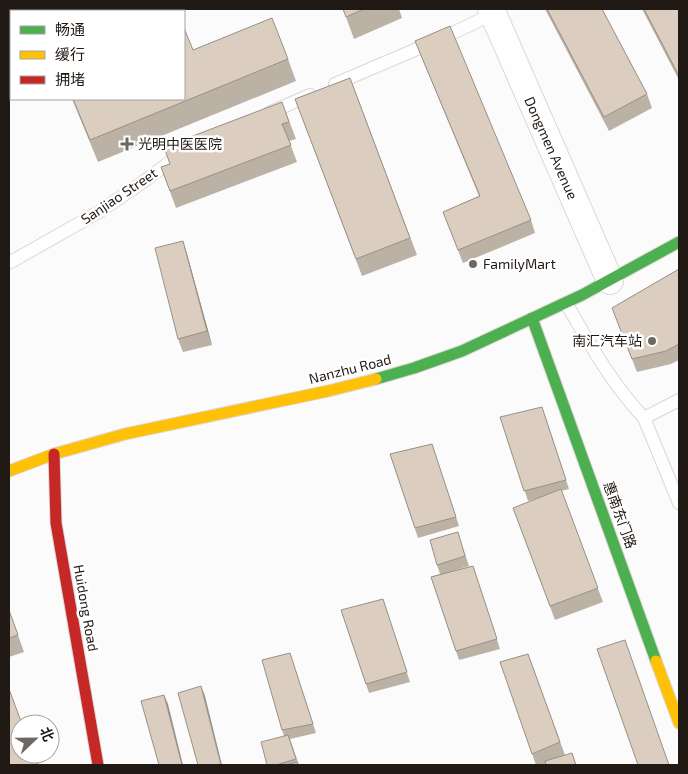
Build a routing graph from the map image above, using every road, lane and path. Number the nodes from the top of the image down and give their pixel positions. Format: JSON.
{"nodes":[{"id":1,"x":496,"y":11,"type":"edge"},
{"id":2,"x":261,"y":116,"type":"edge"},
{"id":3,"x":191,"y":148,"type":"edge"},
{"id":4,"x":679,"y":242,"type":"edge"},
{"id":5,"x":9,"y":263,"type":"edge"},
{"id":6,"x":610,"y":281,"type":"junction"},
{"id":7,"x":566,"y":302,"type":"junction"},
{"id":8,"x":532,"y":318,"type":"junction"},
{"id":9,"x":679,"y":400,"type":"edge"},
{"id":10,"x":644,"y":418,"type":"junction"},
{"id":11,"x":54,"y":454,"type":"junction"},
{"id":12,"x":9,"y":471,"type":"edge"},
{"id":13,"x":679,"y":503,"type":"edge"},
{"id":14,"x":679,"y":723,"type":"edge"},
{"id":15,"x":98,"y":765,"type":"edge"}],
"edges":[{"from":1,"to":2,"type":"lane"},
{"from":1,"to":6,"type":"street","name":"Dongmen Avenue"},
{"from":3,"to":5,"type":"lane","name":"Sanjiao Street"},
{"from":4,"to":6,"type":"street","name":"Nanzhu Road"},
{"from":6,"to":7,"type":"street","name":"Nanzhu Road"},
{"from":7,"to":8,"type":"street","name":"Nanzhu Road"},
{"from":7,"to":10,"type":"lane"},
{"from":8,"to":11,"type":"street","name":"Nanzhu Road"},
{"from":8,"to":14,"type":"street","name":"惠南东门路"},
{"from":9,"to":10,"type":"lane"},
{"from":10,"to":13,"type":"lane"},
{"from":11,"to":12,"type":"street","name":"Nanzhu Road"},
{"from":11,"to":15,"type":"street","name":"Huidong Road"}]}
